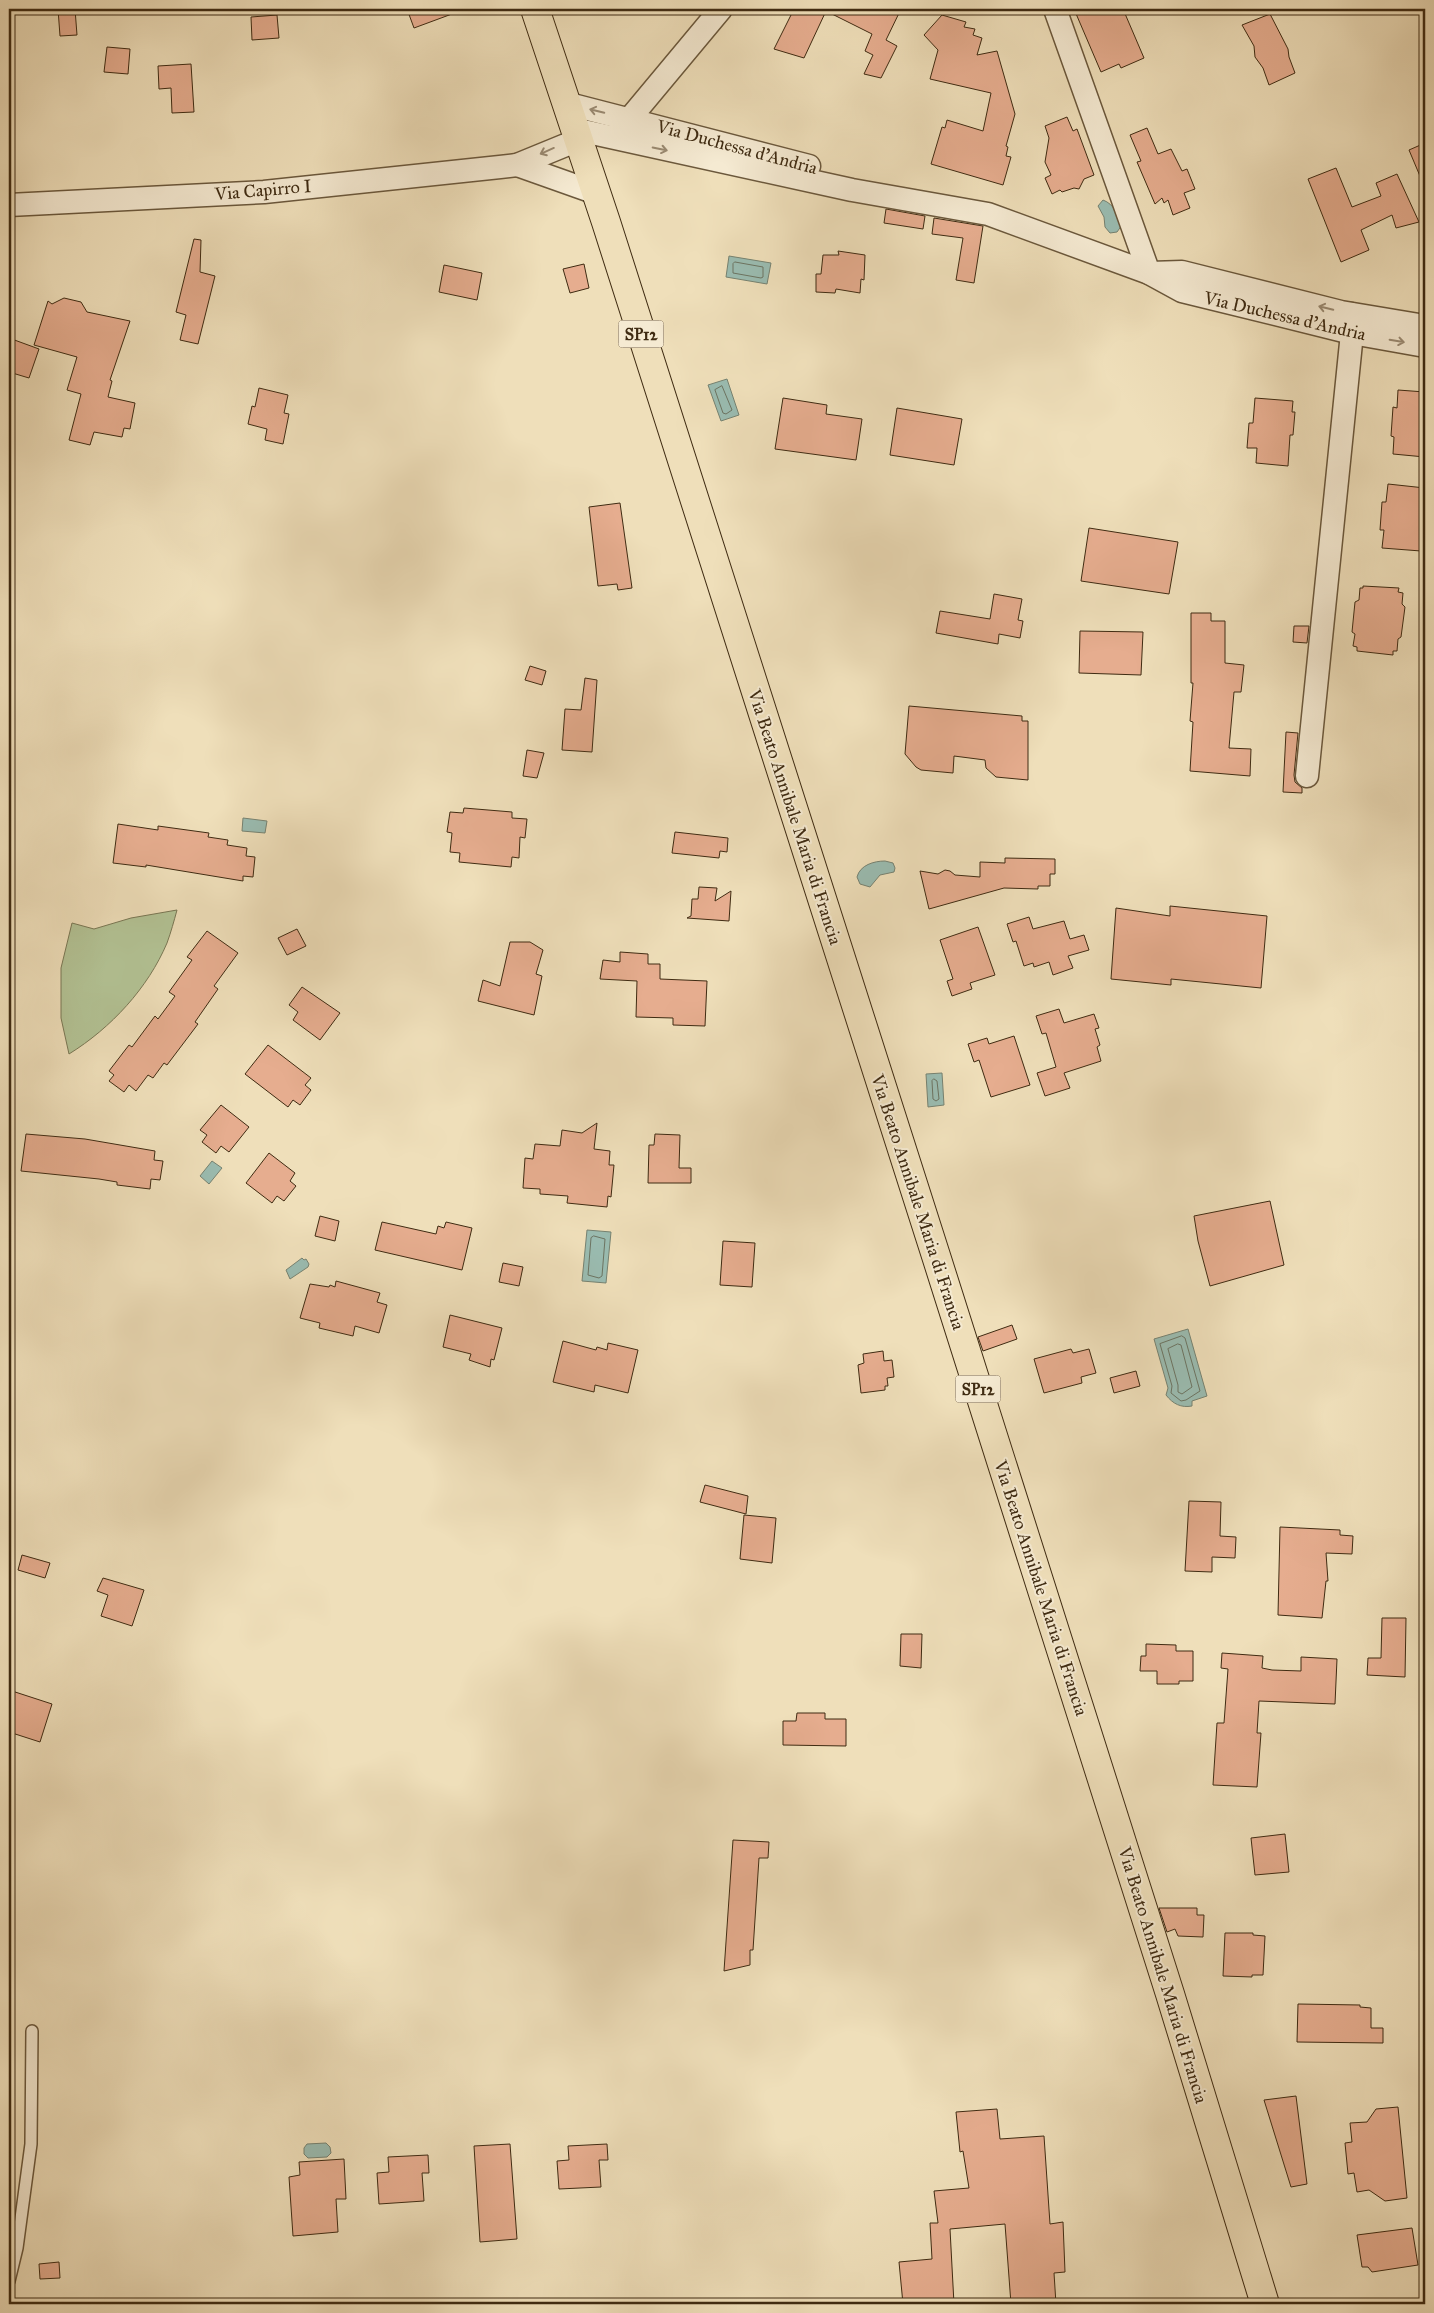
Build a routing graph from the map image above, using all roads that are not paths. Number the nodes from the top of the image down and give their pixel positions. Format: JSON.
{"nodes":[{"id":1,"x":535,"y":9,"type":"edge"},
{"id":2,"x":721,"y":9,"type":"edge"},
{"id":3,"x":1055,"y":9,"type":"edge"},
{"id":4,"x":565,"y":103,"type":"junction"},
{"id":5,"x":629,"y":119,"type":"junction"},
{"id":6,"x":613,"y":138,"type":"junction"},
{"id":7,"x":579,"y":143,"type":"junction"},
{"id":8,"x":517,"y":165,"type":"junction"},
{"id":9,"x":543,"y":173,"type":"junction"},
{"id":10,"x":596,"y":193,"type":"junction"},
{"id":11,"x":906,"y":198,"type":"junction"},
{"id":12,"x":9,"y":205,"type":"edge"},
{"id":13,"x":1149,"y":273,"type":"junction"},
{"id":14,"x":1352,"y":324,"type":"junction"},
{"id":15,"x":1425,"y":326,"type":"edge"},
{"id":16,"x":1425,"y":346,"type":"edge"},
{"id":17,"x":1308,"y":776,"type":"dead end"},
{"id":18,"x":32,"y":2031,"type":"dead end"},
{"id":19,"x":9,"y":2281,"type":"edge"},
{"id":20,"x":1265,"y":2304,"type":"edge"}],
"edges":[{"from":1,"to":4,"type":"main road","number":"SP12"},
{"from":2,"to":5,"type":"street"},
{"from":3,"to":13,"type":"street"},
{"from":5,"to":4,"type":"street","name":"Via Duchessa d'Andria","one_way":true},
{"from":4,"to":7,"type":"main road","name":"Via Beato Annibale Maria di Francia","number":"SP12"},
{"from":5,"to":6,"type":"street"},
{"from":5,"to":11,"type":"street","name":"Via Duchessa d'Andria"},
{"from":6,"to":7,"type":"street","name":"Via Duchessa d'Andria"},
{"from":6,"to":11,"type":"street","name":"Via Duchessa d'Andria","one_way":true},
{"from":7,"to":8,"type":"street","name":"Via Capirro I","one_way":true},
{"from":7,"to":9,"type":"street","name":"Via Capirro I"},
{"from":7,"to":10,"type":"main road","name":"Via Beato Annibale Maria di Francia","number":"SP12"},
{"from":8,"to":9,"type":"street","name":"Via Capirro I"},
{"from":8,"to":12,"type":"street","name":"Via Capirro I"},
{"from":9,"to":10,"type":"street","name":"Via Capirro I"},
{"from":10,"to":20,"type":"main road","name":"Via Beato Annibale Maria di Francia","number":"SP12"},
{"from":11,"to":13,"type":"street","name":"Via Duchessa d'Andria"},
{"from":13,"to":14,"type":"street","name":"Via Duchessa d'Andria"},
{"from":14,"to":15,"type":"street","name":"Via Duchessa d'Andria"},
{"from":14,"to":16,"type":"street","name":"Via Duchessa d'Andria","one_way":true},
{"from":14,"to":17,"type":"street"},
{"from":18,"to":19,"type":"lane"}]}
